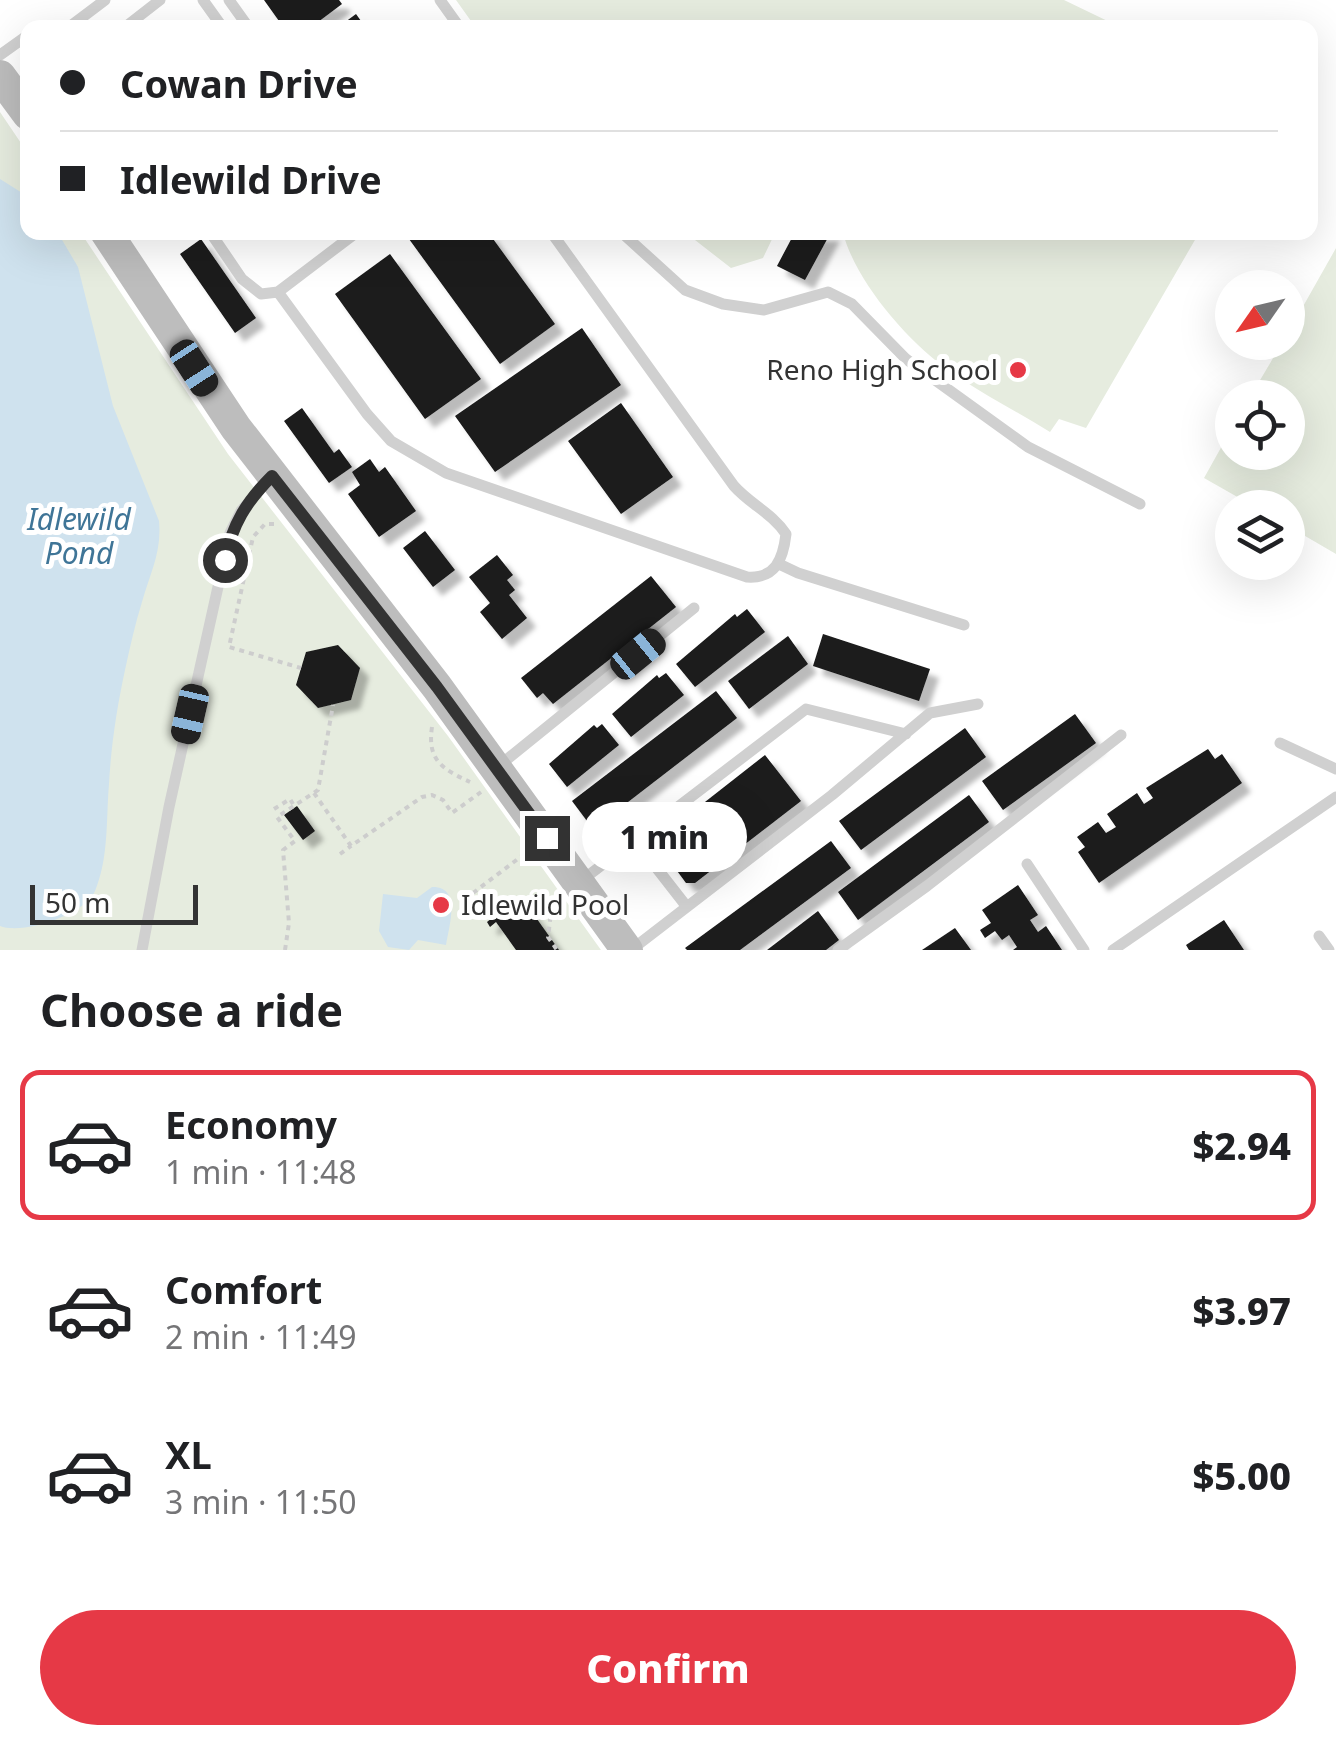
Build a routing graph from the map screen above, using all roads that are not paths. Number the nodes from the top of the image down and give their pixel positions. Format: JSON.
{"nodes":[{"id":1,"x":105,"y":0,"type":"edge"},
{"id":2,"x":160,"y":0,"type":"edge"},
{"id":3,"x":79,"y":20,"type":"edge"},
{"id":4,"x":134,"y":20,"type":"edge"},
{"id":5,"x":0,"y":76,"type":"edge"},
{"id":6,"x":20,"y":103,"type":"edge"},
{"id":7,"x":111,"y":240,"type":"edge"},
{"id":8,"x":215,"y":240,"type":"edge"},
{"id":9,"x":347,"y":240,"type":"edge"},
{"id":10,"x":557,"y":240,"type":"edge"},
{"id":11,"x":630,"y":240,"type":"edge"},
{"id":12,"x":278,"y":292,"type":"junction"},
{"id":13,"x":272,"y":476,"type":"junction"},
{"id":14,"x":1140,"y":504,"type":"dead end"},
{"id":15,"x":779,"y":564,"type":"junction"},
{"id":16,"x":694,"y":608,"type":"dead end"},
{"id":17,"x":964,"y":625,"type":"dead end"},
{"id":18,"x":978,"y":704,"type":"dead end"},
{"id":19,"x":906,"y":734,"type":"junction"},
{"id":20,"x":1121,"y":735,"type":"dead end"},
{"id":21,"x":1280,"y":744,"type":"dead end"},
{"id":22,"x":496,"y":768,"type":"junction"},
{"id":23,"x":1336,"y":769,"type":"edge"},
{"id":24,"x":1336,"y":797,"type":"edge"},
{"id":25,"x":634,"y":839,"type":"junction"},
{"id":26,"x":1027,"y":864,"type":"dead end"},
{"id":27,"x":566,"y":888,"type":"junction"},
{"id":28,"x":687,"y":907,"type":"junction"},
{"id":29,"x":1319,"y":936,"type":"dead end"},
{"id":30,"x":142,"y":950,"type":"edge"},
{"id":31,"x":629,"y":950,"type":"edge"},
{"id":32,"x":838,"y":950,"type":"edge"},
{"id":33,"x":1084,"y":950,"type":"edge"},
{"id":34,"x":1113,"y":950,"type":"edge"},
{"id":35,"x":1329,"y":950,"type":"edge"}],
"edges":[{"from":1,"to":3,"type":"lane"},
{"from":2,"to":4,"type":"lane"},
{"from":5,"to":6,"type":"street"},
{"from":7,"to":13,"type":"street"},
{"from":8,"to":12,"type":"lane"},
{"from":9,"to":12,"type":"lane"},
{"from":10,"to":15,"type":"lane"},
{"from":11,"to":14,"type":"lane"},
{"from":12,"to":15,"type":"lane"},
{"from":13,"to":22,"type":"street"},
{"from":13,"to":30,"type":"lane"},
{"from":15,"to":17,"type":"lane"},
{"from":16,"to":22,"type":"lane"},
{"from":18,"to":19,"type":"lane"},
{"from":19,"to":25,"type":"lane"},
{"from":19,"to":28,"type":"lane"},
{"from":20,"to":32,"type":"lane"},
{"from":21,"to":23,"type":"lane"},
{"from":22,"to":27,"type":"street"},
{"from":24,"to":34,"type":"lane"},
{"from":25,"to":27,"type":"lane"},
{"from":25,"to":28,"type":"lane"},
{"from":26,"to":33,"type":"lane"},
{"from":27,"to":31,"type":"street"},
{"from":28,"to":31,"type":"lane"},
{"from":29,"to":35,"type":"lane"}]}
